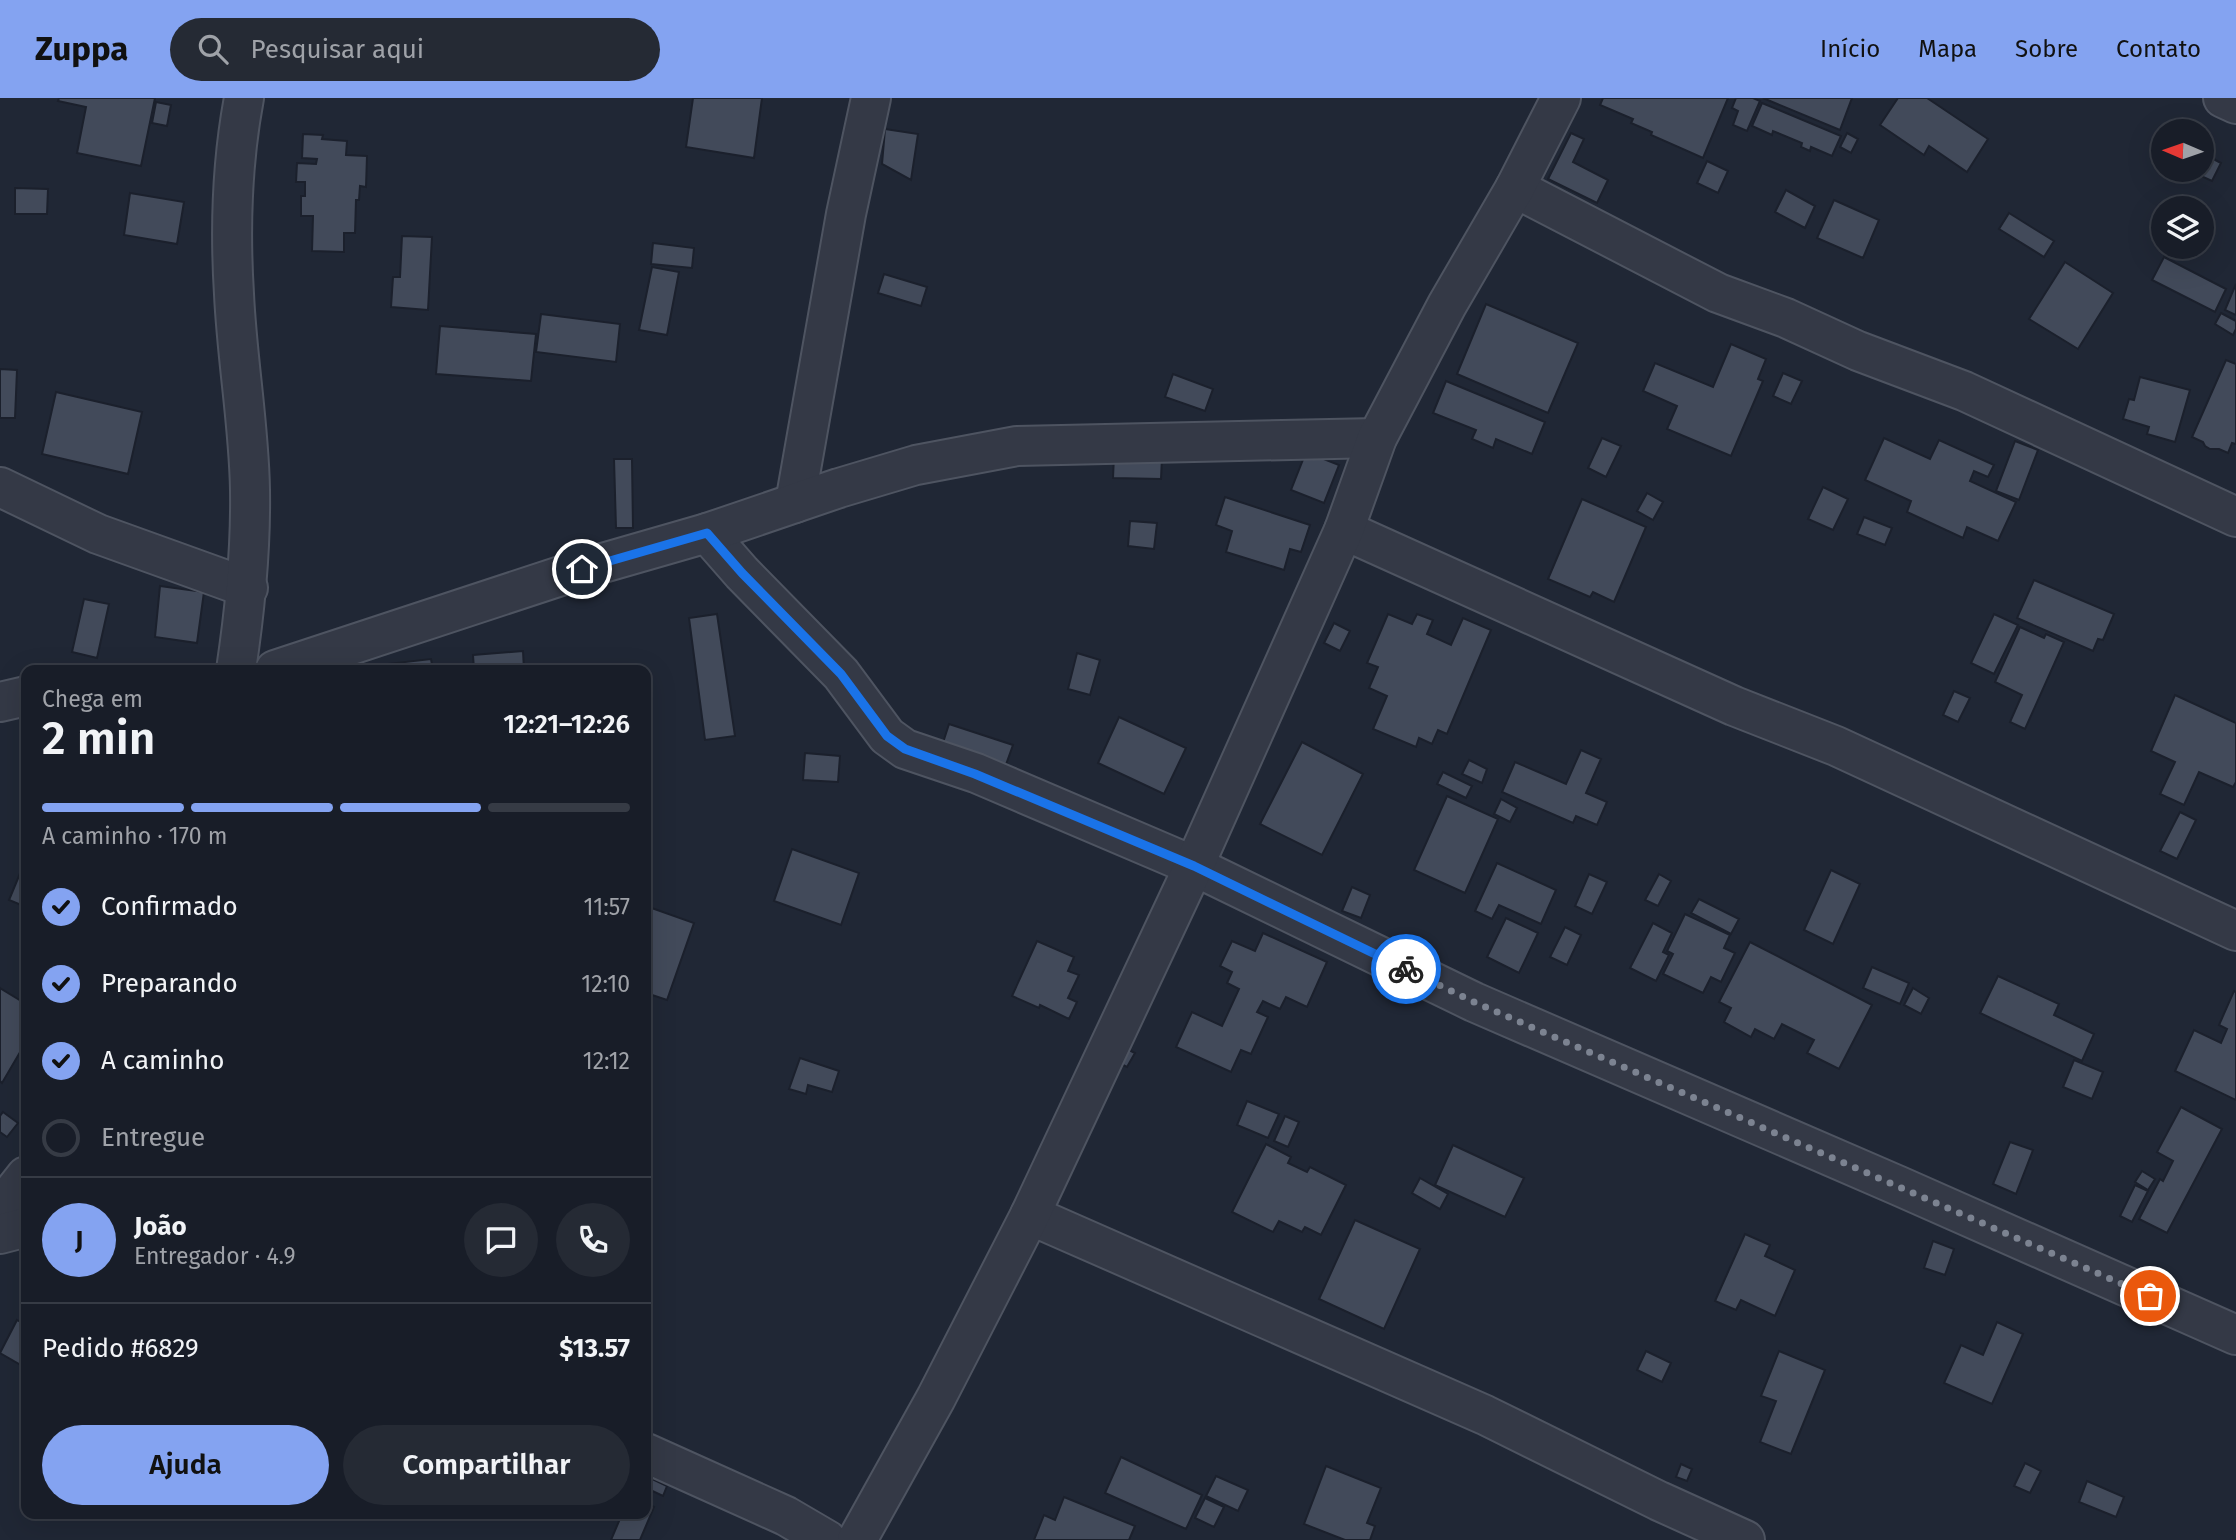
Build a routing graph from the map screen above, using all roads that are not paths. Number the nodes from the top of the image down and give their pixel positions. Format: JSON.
{"nodes":[{"id":1,"x":244,"y":98,"type":"edge"},
{"id":2,"x":871,"y":98,"type":"edge"},
{"id":3,"x":1561,"y":98,"type":"edge"},
{"id":4,"x":2223,"y":98,"type":"edge"},
{"id":5,"x":2236,"y":104,"type":"edge"},
{"id":6,"x":1515,"y":188,"type":"junction"},
{"id":7,"x":1377,"y":438,"type":"junction"},
{"id":8,"x":0,"y":487,"type":"edge"},
{"id":9,"x":795,"y":503,"type":"junction"},
{"id":10,"x":2236,"y":517,"type":"edge"},
{"id":11,"x":1344,"y":530,"type":"junction"},
{"id":12,"x":707,"y":533,"type":"junction"},
{"id":13,"x":248,"y":588,"type":"junction"},
{"id":14,"x":237,"y":665,"type":"edge"},
{"id":15,"x":290,"y":665,"type":"edge"},
{"id":16,"x":21,"y":697,"type":"edge"},
{"id":17,"x":0,"y":702,"type":"edge"},
{"id":18,"x":1194,"y":866,"type":"junction"},
{"id":19,"x":2236,"y":931,"type":"edge"},
{"id":20,"x":21,"y":1182,"type":"edge"},
{"id":21,"x":0,"y":1209,"type":"edge"},
{"id":22,"x":1030,"y":1215,"type":"junction"},
{"id":23,"x":21,"y":1229,"type":"edge"},
{"id":24,"x":0,"y":1234,"type":"edge"},
{"id":25,"x":2236,"y":1335,"type":"edge"},
{"id":26,"x":651,"y":1455,"type":"edge"},
{"id":27,"x":827,"y":1540,"type":"edge"},
{"id":28,"x":858,"y":1540,"type":"edge"},
{"id":29,"x":1745,"y":1540,"type":"edge"}],
"edges":[{"from":1,"to":13,"type":"street"},
{"from":2,"to":9,"type":"street"},
{"from":3,"to":6,"type":"street"},
{"from":4,"to":5,"type":"street"},
{"from":6,"to":7,"type":"street"},
{"from":6,"to":10,"type":"street"},
{"from":7,"to":9,"type":"street"},
{"from":7,"to":11,"type":"street"},
{"from":8,"to":13,"type":"street"},
{"from":9,"to":12,"type":"street"},
{"from":11,"to":18,"type":"street"},
{"from":11,"to":19,"type":"street"},
{"from":12,"to":15,"type":"street"},
{"from":12,"to":18,"type":"street"},
{"from":13,"to":14,"type":"street"},
{"from":16,"to":17,"type":"street"},
{"from":18,"to":22,"type":"street"},
{"from":18,"to":25,"type":"street"},
{"from":20,"to":21,"type":"street"},
{"from":22,"to":28,"type":"street"},
{"from":22,"to":29,"type":"street"},
{"from":23,"to":24,"type":"street"},
{"from":26,"to":27,"type":"street"}]}
